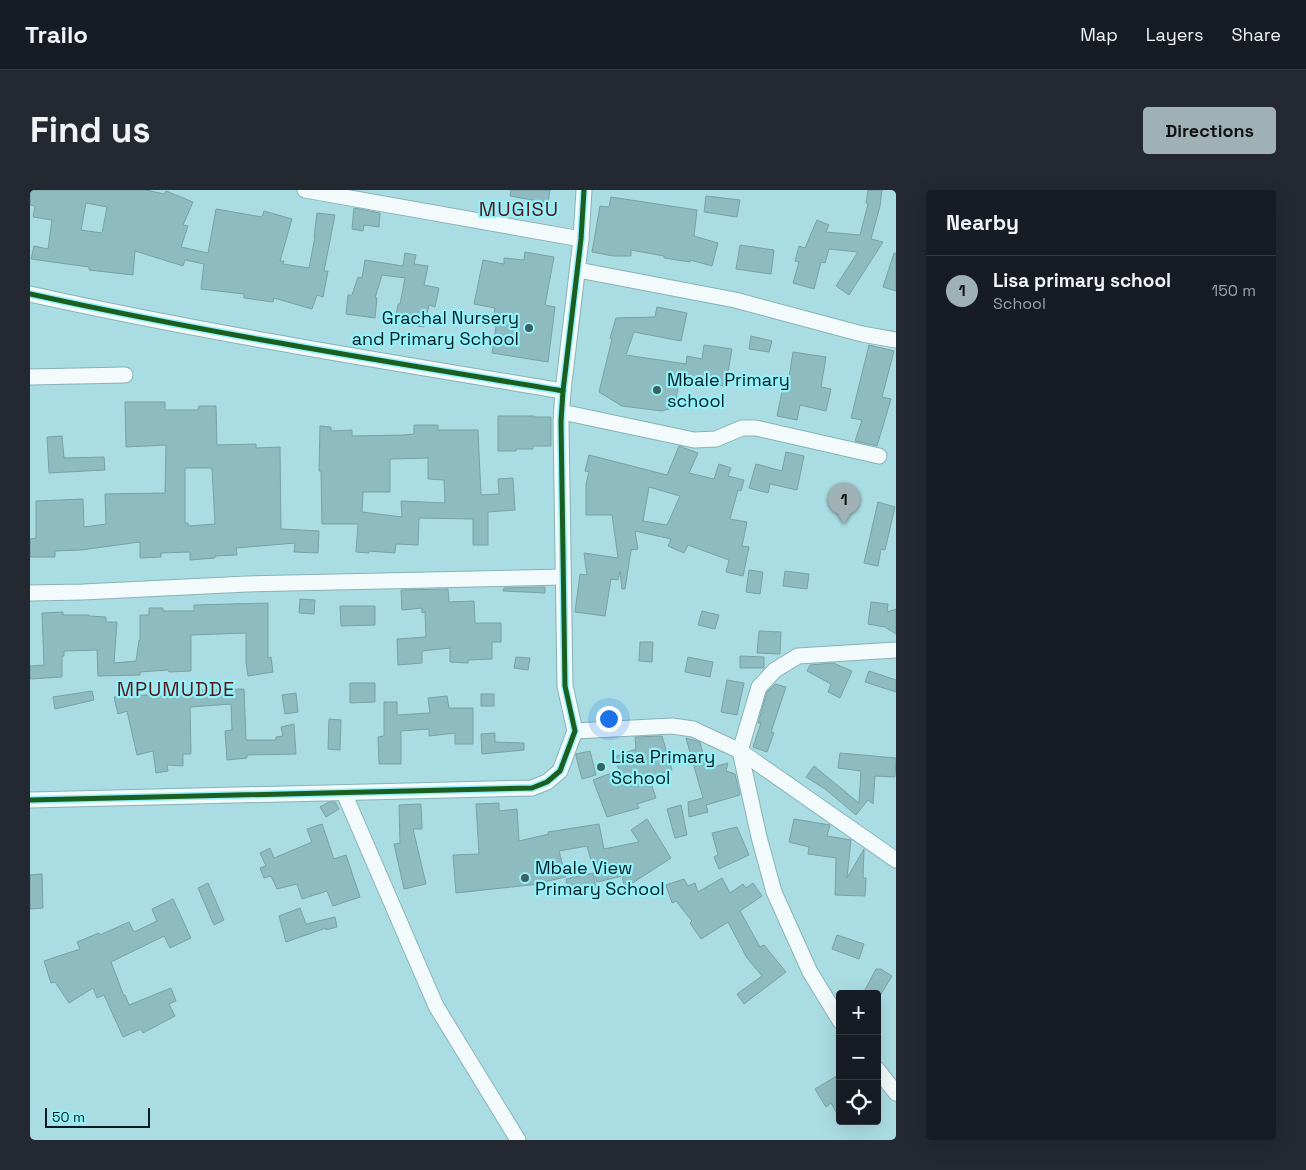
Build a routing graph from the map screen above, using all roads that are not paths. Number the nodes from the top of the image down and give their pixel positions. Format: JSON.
{"nodes":[{"id":1,"x":305,"y":190,"type":"edge"},
{"id":2,"x":584,"y":190,"type":"edge"},
{"id":3,"x":581,"y":239,"type":"junction"},
{"id":4,"x":578,"y":270,"type":"junction"},
{"id":5,"x":30,"y":294,"type":"edge"},
{"id":6,"x":896,"y":340,"type":"edge"},
{"id":7,"x":124,"y":374,"type":"dead end"},
{"id":8,"x":30,"y":377,"type":"edge"},
{"id":9,"x":562,"y":391,"type":"junction"},
{"id":10,"x":562,"y":412,"type":"junction"},
{"id":11,"x":879,"y":456,"type":"dead end"},
{"id":12,"x":563,"y":577,"type":"junction"},
{"id":13,"x":30,"y":593,"type":"edge"},
{"id":14,"x":896,"y":650,"type":"edge"},
{"id":15,"x":575,"y":731,"type":"junction"},
{"id":16,"x":740,"y":750,"type":"junction"},
{"id":17,"x":344,"y":793,"type":"junction"},
{"id":18,"x":30,"y":800,"type":"edge"},
{"id":19,"x":896,"y":860,"type":"edge"},
{"id":20,"x":836,"y":1014,"type":"edge"},
{"id":21,"x":881,"y":1074,"type":"edge"},
{"id":22,"x":896,"y":1093,"type":"edge"},
{"id":23,"x":518,"y":1140,"type":"edge"}],
"edges":[{"from":1,"to":3,"type":"street"},
{"from":2,"to":3,"type":"street"},
{"from":3,"to":4,"type":"street"},
{"from":4,"to":6,"type":"street"},
{"from":4,"to":9,"type":"street"},
{"from":5,"to":9,"type":"street"},
{"from":7,"to":8,"type":"street"},
{"from":9,"to":10,"type":"street"},
{"from":10,"to":11,"type":"street"},
{"from":10,"to":12,"type":"street"},
{"from":12,"to":13,"type":"street"},
{"from":12,"to":15,"type":"street"},
{"from":14,"to":16,"type":"street"},
{"from":15,"to":16,"type":"street"},
{"from":15,"to":17,"type":"street"},
{"from":16,"to":19,"type":"street"},
{"from":16,"to":20,"type":"street"},
{"from":17,"to":18,"type":"street"},
{"from":17,"to":23,"type":"street"},
{"from":21,"to":22,"type":"street"}]}
